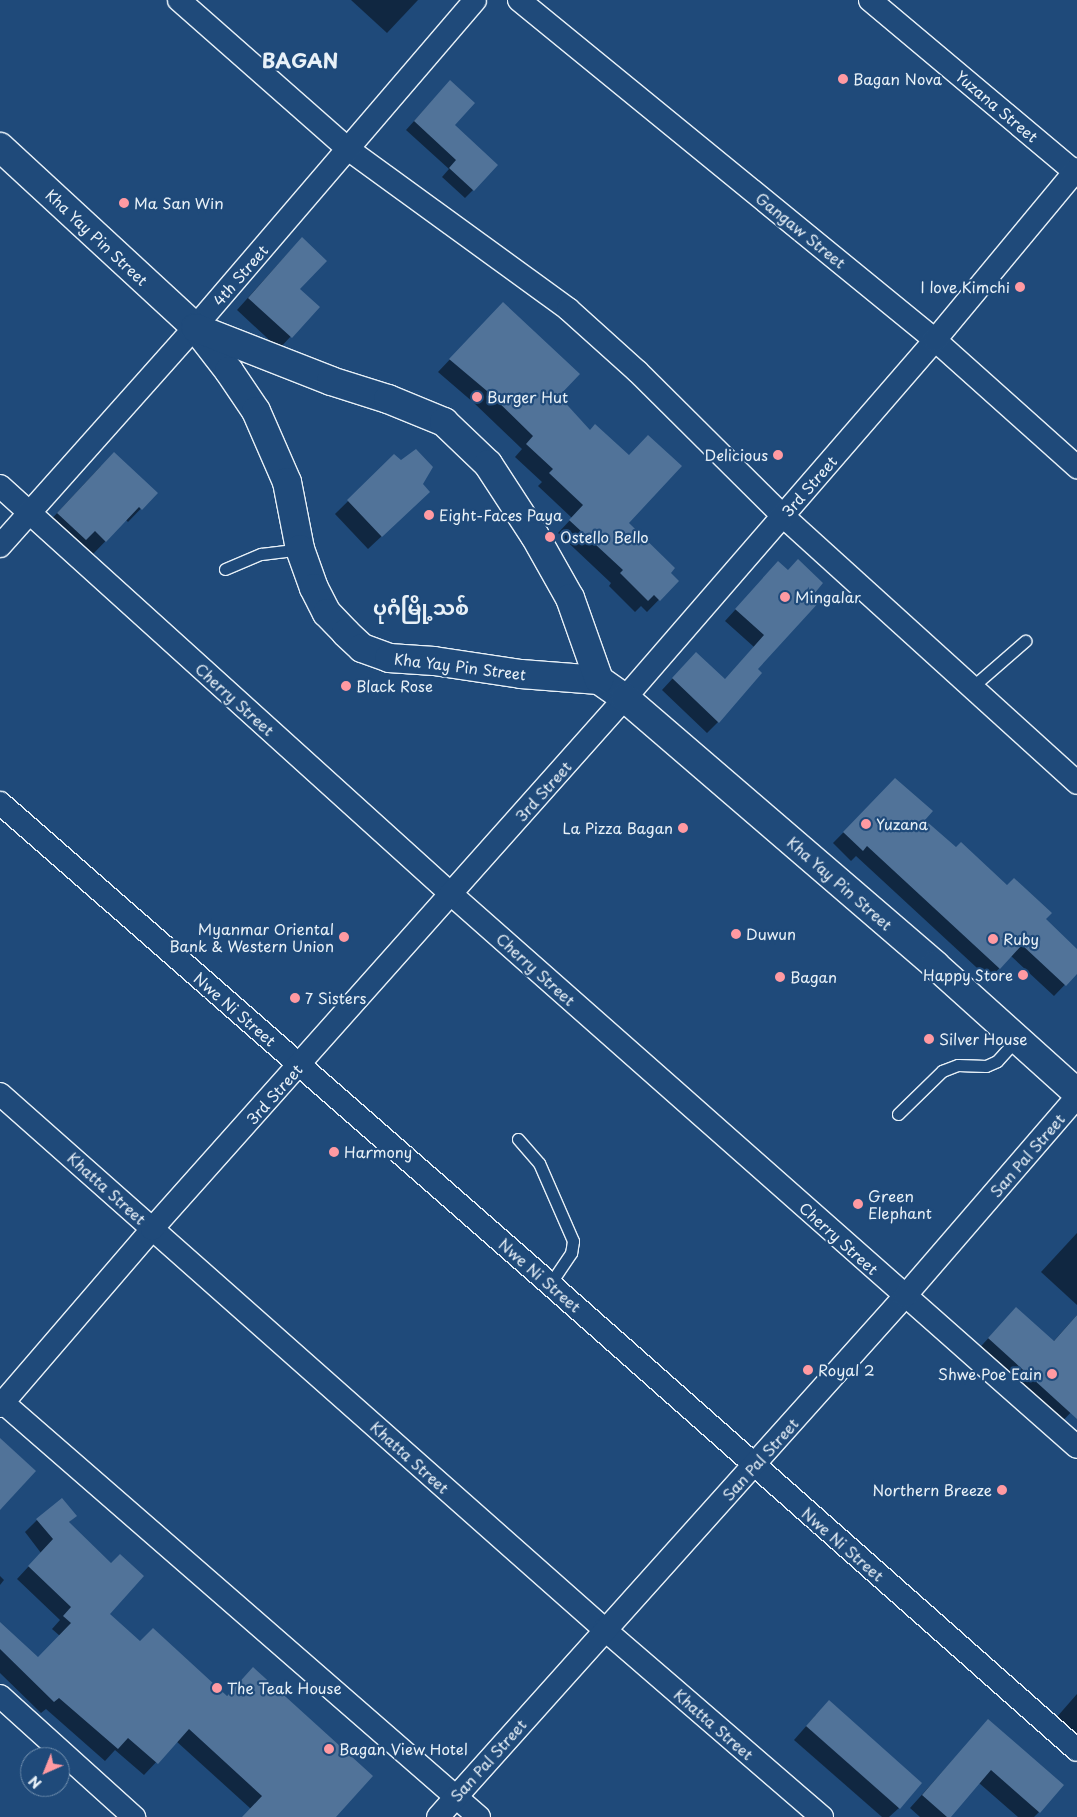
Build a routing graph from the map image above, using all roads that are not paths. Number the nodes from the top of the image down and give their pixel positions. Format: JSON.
{"nodes":[{"id":1,"x":180,"y":0,"type":"edge"},
{"id":2,"x":475,"y":0,"type":"edge"},
{"id":3,"x":519,"y":0,"type":"edge"},
{"id":4,"x":871,"y":0,"type":"edge"},
{"id":5,"x":0,"y":147,"type":"edge"},
{"id":6,"x":348,"y":149,"type":"junction"},
{"id":7,"x":1076,"y":172,"type":"edge"},
{"id":8,"x":194,"y":327,"type":"junction"},
{"id":9,"x":935,"y":340,"type":"junction"},
{"id":10,"x":1077,"y":467,"type":"edge"},
{"id":11,"x":0,"y":486,"type":"edge"},
{"id":12,"x":30,"y":513,"type":"junction"},
{"id":13,"x":783,"y":516,"type":"junction"},
{"id":14,"x":0,"y":546,"type":"edge"},
{"id":15,"x":300,"y":550,"type":"junction"},
{"id":16,"x":225,"y":569,"type":"dead end"},
{"id":17,"x":1025,"y":641,"type":"dead end"},
{"id":18,"x":599,"y":680,"type":"junction"},
{"id":19,"x":971,"y":688,"type":"junction"},
{"id":20,"x":625,"y":698,"type":"junction"},
{"id":21,"x":1077,"y":783,"type":"edge"},
{"id":22,"x":0,"y":803,"type":"edge"},
{"id":23,"x":451,"y":894,"type":"junction"},
{"id":24,"x":1017,"y":1039,"type":"junction"},
{"id":25,"x":300,"y":1066,"type":"junction"},
{"id":26,"x":1077,"y":1093,"type":"edge"},
{"id":27,"x":0,"y":1094,"type":"edge"},
{"id":28,"x":1077,"y":1097,"type":"edge"},
{"id":29,"x":898,"y":1114,"type":"dead end"},
{"id":30,"x":518,"y":1139,"type":"dead end"},
{"id":31,"x":152,"y":1229,"type":"junction"},
{"id":32,"x":550,"y":1284,"type":"junction"},
{"id":33,"x":905,"y":1296,"type":"junction"},
{"id":34,"x":1,"y":1403,"type":"edge"},
{"id":35,"x":1077,"y":1447,"type":"edge"},
{"id":36,"x":754,"y":1465,"type":"junction"},
{"id":37,"x":604,"y":1629,"type":"junction"},
{"id":38,"x":0,"y":1696,"type":"edge"},
{"id":39,"x":1077,"y":1750,"type":"edge"},
{"id":40,"x":455,"y":1797,"type":"junction"},
{"id":41,"x":134,"y":1817,"type":"edge"},
{"id":42,"x":438,"y":1817,"type":"edge"},
{"id":43,"x":479,"y":1817,"type":"edge"},
{"id":44,"x":822,"y":1817,"type":"edge"}],
"edges":[{"from":1,"to":6,"type":"street"},
{"from":2,"to":6,"type":"street","name":"4th Street"},
{"from":3,"to":9,"type":"street","name":"Gangaw Street"},
{"from":4,"to":7,"type":"street","name":"Yuzana Street"},
{"from":5,"to":8,"type":"street","name":"Kha Yay Pin Street"},
{"from":6,"to":8,"type":"street","name":"4th Street"},
{"from":6,"to":13,"type":"street"},
{"from":7,"to":9,"type":"street","name":"3rd Street"},
{"from":8,"to":12,"type":"street","name":"4th Street"},
{"from":8,"to":15,"type":"street","name":"Kha Yay Pin Street"},
{"from":8,"to":18,"type":"street","name":"Kha Yay Pin Street"},
{"from":9,"to":10,"type":"street","name":"Gangaw Street"},
{"from":9,"to":13,"type":"street","name":"3rd Street"},
{"from":11,"to":12,"type":"street","name":"Cherry Street"},
{"from":12,"to":14,"type":"street","name":"4th Street"},
{"from":12,"to":23,"type":"street","name":"Cherry Street"},
{"from":13,"to":19,"type":"street"},
{"from":13,"to":20,"type":"street","name":"3rd Street"},
{"from":15,"to":16,"type":"lane"},
{"from":15,"to":18,"type":"street","name":"Kha Yay Pin Street"},
{"from":17,"to":19,"type":"lane"},
{"from":18,"to":20,"type":"street","name":"Kha Yay Pin Street"},
{"from":19,"to":21,"type":"street"},
{"from":20,"to":23,"type":"street","name":"3rd Street"},
{"from":20,"to":24,"type":"street","name":"Kha Yay Pin Street"},
{"from":22,"to":25,"type":"street","name":"Nwe Ni Street"},
{"from":23,"to":25,"type":"street","name":"3rd Street"},
{"from":23,"to":33,"type":"street","name":"Cherry Street"},
{"from":24,"to":26,"type":"street","name":"Kha Yay Pin Street"},
{"from":24,"to":29,"type":"lane"},
{"from":25,"to":31,"type":"street","name":"3rd Street"},
{"from":25,"to":32,"type":"street","name":"Nwe Ni Street"},
{"from":27,"to":31,"type":"street","name":"Khatta Street"},
{"from":28,"to":33,"type":"street","name":"San Pal Street"},
{"from":30,"to":32,"type":"lane"},
{"from":31,"to":34,"type":"street","name":"3rd Street"},
{"from":31,"to":37,"type":"street","name":"Khatta Street"},
{"from":32,"to":36,"type":"street","name":"Nwe Ni Street"},
{"from":33,"to":35,"type":"street","name":"Cherry Street"},
{"from":33,"to":36,"type":"street","name":"San Pal Street"},
{"from":34,"to":40,"type":"street"},
{"from":36,"to":37,"type":"street","name":"San Pal Street"},
{"from":36,"to":39,"type":"street","name":"Nwe Ni Street"},
{"from":37,"to":40,"type":"street","name":"San Pal Street"},
{"from":37,"to":44,"type":"street","name":"Khatta Street"},
{"from":38,"to":41,"type":"street"},
{"from":40,"to":42,"type":"street","name":"San Pal Street"},
{"from":40,"to":43,"type":"street"}]}
